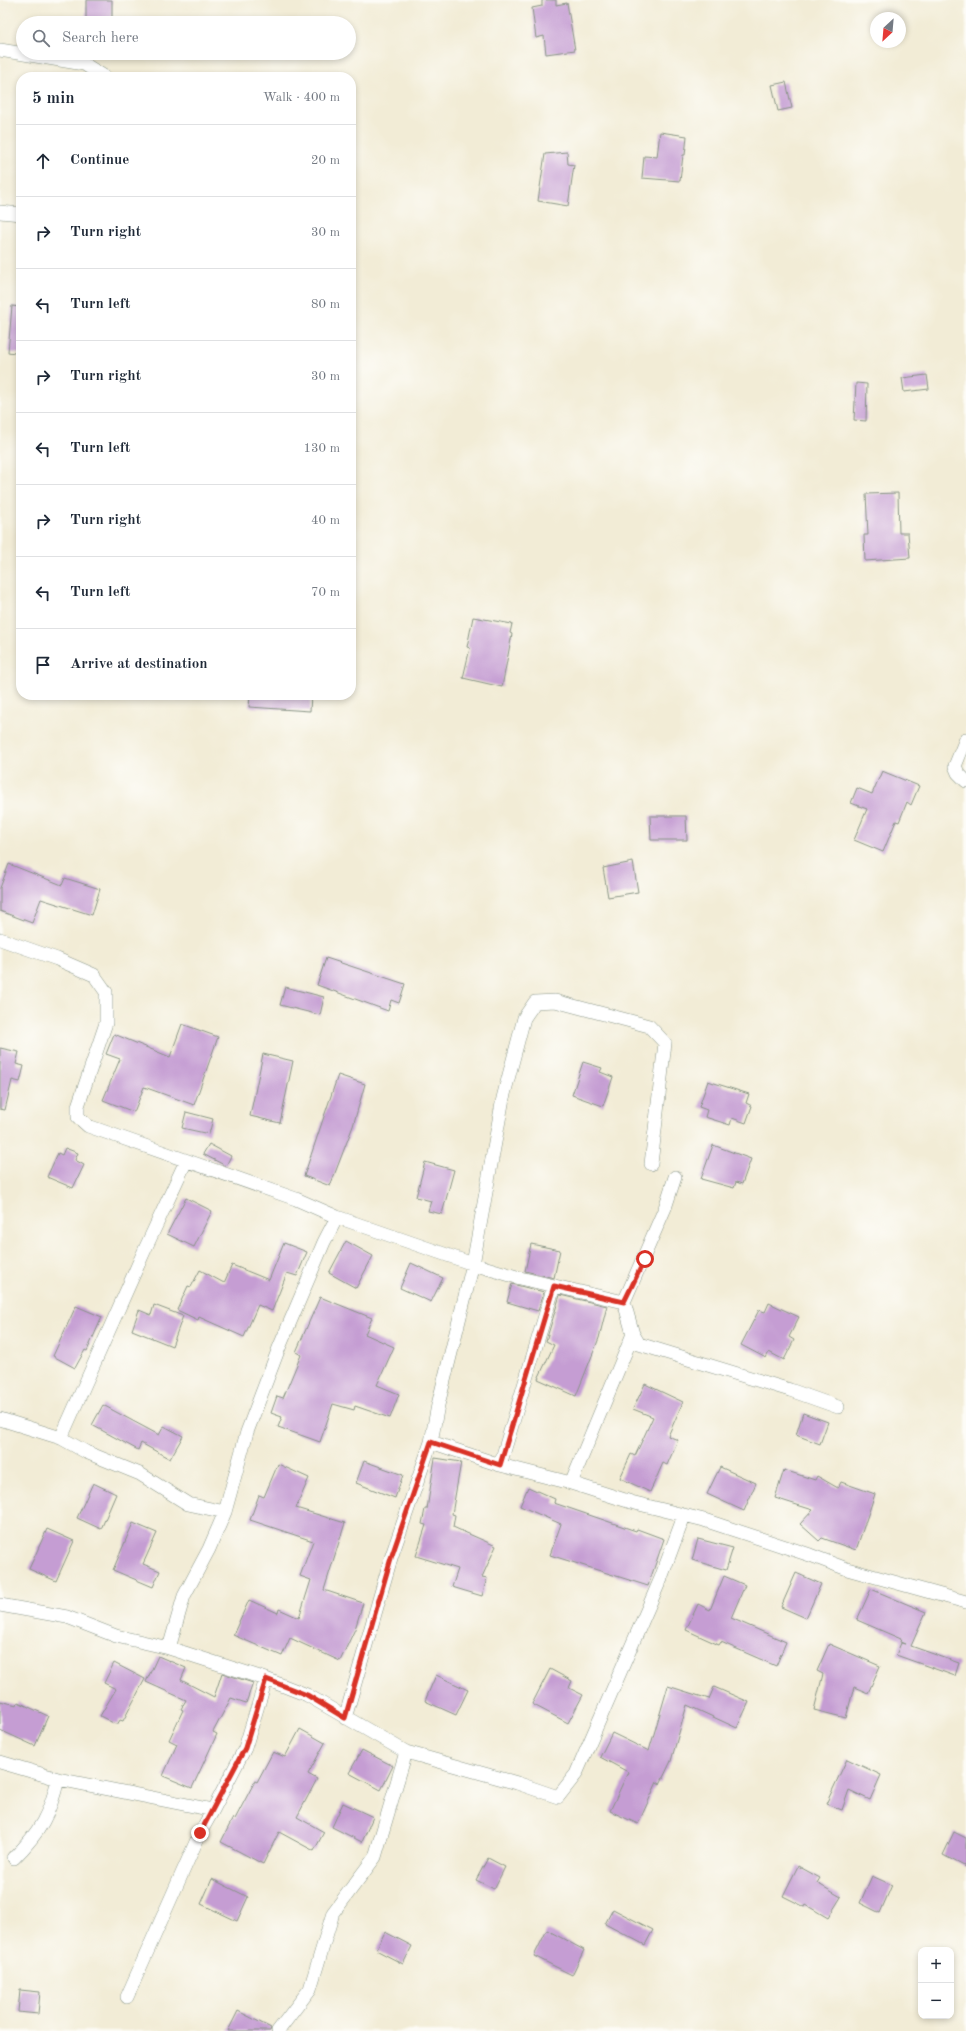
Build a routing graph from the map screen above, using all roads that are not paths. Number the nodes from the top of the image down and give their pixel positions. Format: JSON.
{"nodes":[{"id":1,"x":0,"y":50,"type":"edge"},
{"id":2,"x":16,"y":53,"type":"edge"},
{"id":3,"x":60,"y":60,"type":"edge"},
{"id":4,"x":97,"y":72,"type":"edge"},
{"id":5,"x":0,"y":212,"type":"edge"},
{"id":6,"x":16,"y":214,"type":"edge"},
{"id":7,"x":966,"y":739,"type":"edge"},
{"id":8,"x":966,"y":781,"type":"edge"},
{"id":9,"x":0,"y":939,"type":"edge"},
{"id":10,"x":186,"y":1161,"type":"junction"},
{"id":11,"x":651,"y":1164,"type":"dead end"},
{"id":12,"x":675,"y":1177,"type":"dead end"},
{"id":13,"x":337,"y":1217,"type":"junction"},
{"id":14,"x":473,"y":1264,"type":"junction"},
{"id":15,"x":554,"y":1286,"type":"junction"},
{"id":16,"x":624,"y":1302,"type":"junction"},
{"id":17,"x":634,"y":1334,"type":"junction"},
{"id":18,"x":838,"y":1407,"type":"dead end"},
{"id":19,"x":0,"y":1419,"type":"edge"},
{"id":20,"x":61,"y":1438,"type":"junction"},
{"id":21,"x":431,"y":1442,"type":"junction"},
{"id":22,"x":500,"y":1465,"type":"junction"},
{"id":23,"x":571,"y":1483,"type":"junction"},
{"id":24,"x":225,"y":1512,"type":"junction"},
{"id":25,"x":684,"y":1516,"type":"junction"},
{"id":26,"x":966,"y":1602,"type":"edge"},
{"id":27,"x":0,"y":1605,"type":"edge"},
{"id":28,"x":169,"y":1648,"type":"junction"},
{"id":29,"x":266,"y":1679,"type":"junction"},
{"id":30,"x":345,"y":1718,"type":"junction"},
{"id":31,"x":406,"y":1752,"type":"junction"},
{"id":32,"x":0,"y":1762,"type":"edge"},
{"id":33,"x":58,"y":1779,"type":"junction"},
{"id":34,"x":213,"y":1810,"type":"junction"},
{"id":35,"x":14,"y":1858,"type":"dead end"},
{"id":36,"x":127,"y":1996,"type":"dead end"},
{"id":37,"x":278,"y":2031,"type":"edge"}],
"edges":[{"from":1,"to":2,"type":"street"},
{"from":3,"to":4,"type":"street"},
{"from":5,"to":6,"type":"street"},
{"from":7,"to":8,"type":"street"},
{"from":9,"to":10,"type":"street"},
{"from":10,"to":13,"type":"street"},
{"from":10,"to":20,"type":"street"},
{"from":11,"to":14,"type":"street"},
{"from":12,"to":16,"type":"street"},
{"from":13,"to":14,"type":"street"},
{"from":13,"to":24,"type":"street"},
{"from":14,"to":15,"type":"street"},
{"from":14,"to":21,"type":"street"},
{"from":15,"to":16,"type":"street"},
{"from":15,"to":22,"type":"street"},
{"from":16,"to":17,"type":"street"},
{"from":17,"to":18,"type":"street"},
{"from":17,"to":23,"type":"street"},
{"from":19,"to":20,"type":"street"},
{"from":20,"to":24,"type":"street"},
{"from":21,"to":22,"type":"street"},
{"from":21,"to":30,"type":"street"},
{"from":22,"to":23,"type":"street"},
{"from":23,"to":25,"type":"street"},
{"from":24,"to":28,"type":"street"},
{"from":25,"to":26,"type":"street"},
{"from":25,"to":31,"type":"street"},
{"from":27,"to":28,"type":"street"},
{"from":28,"to":29,"type":"street"},
{"from":29,"to":30,"type":"street"},
{"from":29,"to":34,"type":"street"},
{"from":30,"to":31,"type":"street"},
{"from":31,"to":37,"type":"street"},
{"from":32,"to":33,"type":"street"},
{"from":33,"to":34,"type":"street"},
{"from":33,"to":35,"type":"street"},
{"from":34,"to":36,"type":"street"}]}
